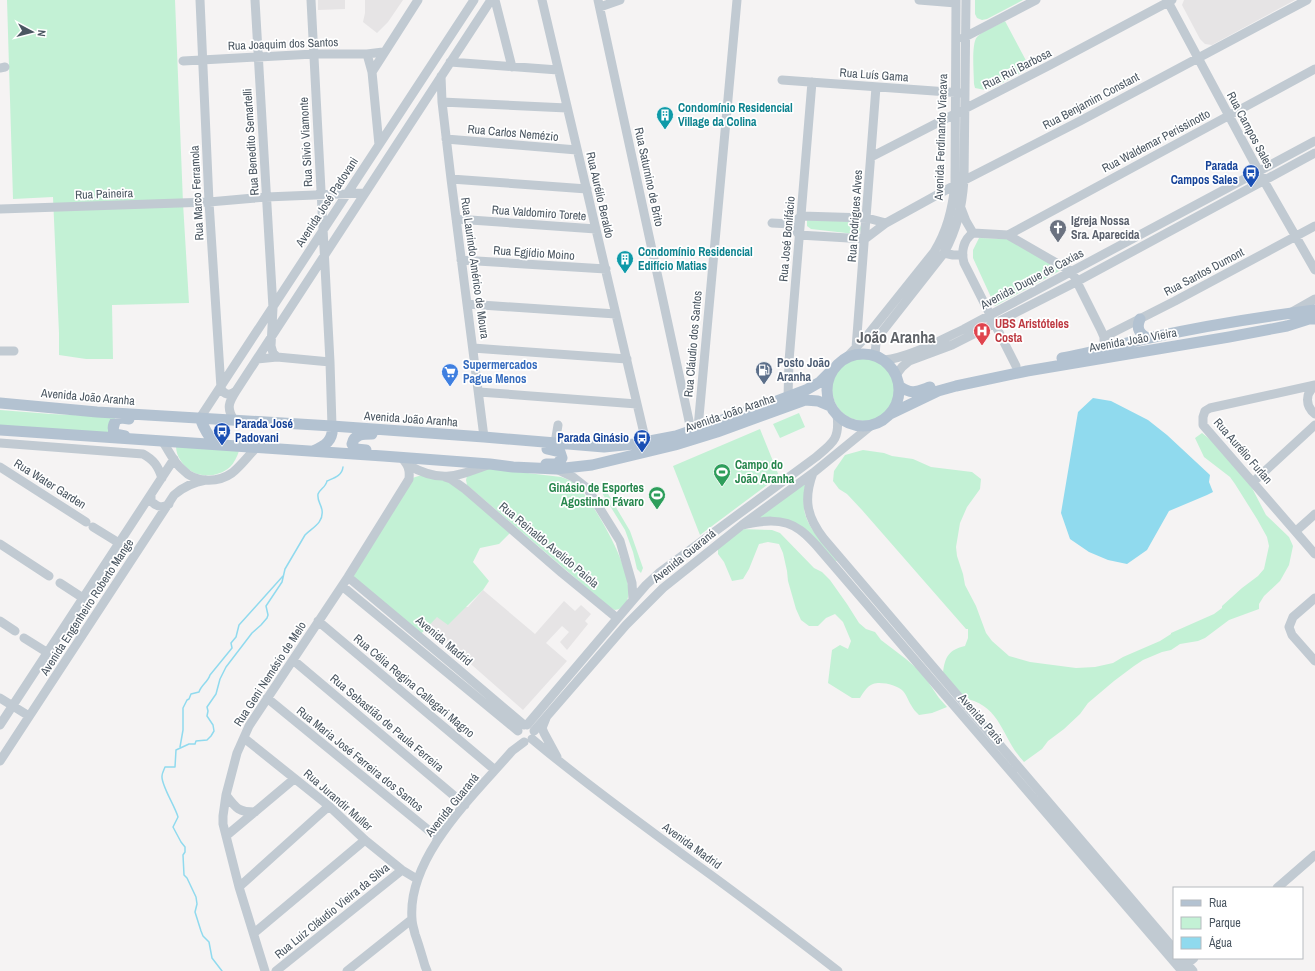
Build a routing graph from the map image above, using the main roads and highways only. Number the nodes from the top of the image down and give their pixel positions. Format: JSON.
{"nodes":[{"id":1,"x":1315,"y":310,"type":"edge"},
{"id":2,"x":1140,"y":319,"type":"road end"},
{"id":3,"x":1315,"y":319,"type":"edge"},
{"id":4,"x":1148,"y":338,"type":"junction"},
{"id":5,"x":832,"y":370,"type":"junction"},
{"id":6,"x":897,"y":380,"type":"junction"},
{"id":7,"x":0,"y":402,"type":"edge"},
{"id":8,"x":830,"y":406,"type":"junction"},
{"id":9,"x":890,"y":414,"type":"junction"},
{"id":10,"x":185,"y":417,"type":"junction"},
{"id":11,"x":200,"y":418,"type":"junction"},
{"id":12,"x":332,"y":426,"type":"junction"},
{"id":13,"x":0,"y":430,"type":"edge"},
{"id":14,"x":407,"y":432,"type":"junction"},
{"id":15,"x":146,"y":440,"type":"junction"},
{"id":16,"x":528,"y":440,"type":"junction"},
{"id":17,"x":216,"y":445,"type":"junction"},
{"id":18,"x":312,"y":451,"type":"junction"},
{"id":19,"x":383,"y":456,"type":"junction"},
{"id":20,"x":513,"y":467,"type":"junction"}],
"edges":[{"from":1,"to":4,"type":"main road","name":"Avenida João Vieira"},
{"from":2,"to":4,"type":"main road"},
{"from":3,"to":9,"type":"main road","name":"Avenida João Vieira"},
{"from":4,"to":6,"type":"main road","name":"Avenida João Vieira"},
{"from":5,"to":6,"type":"main road"},
{"from":5,"to":8,"type":"main road"},
{"from":5,"to":16,"type":"main road","name":"Avenida João Aranha"},
{"from":6,"to":9,"type":"main road"},
{"from":7,"to":10,"type":"main road","name":"Avenida João Aranha"},
{"from":8,"to":9,"type":"main road"},
{"from":8,"to":20,"type":"main road","name":"Avenida João Aranha"},
{"from":10,"to":11,"type":"main road","name":"Avenida João Aranha"},
{"from":10,"to":15,"type":"main road"},
{"from":11,"to":12,"type":"main road","name":"Avenida João Aranha"},
{"from":11,"to":17,"type":"main road"},
{"from":12,"to":14,"type":"main road","name":"Avenida João Aranha"},
{"from":12,"to":18,"type":"main road"},
{"from":13,"to":15,"type":"main road","name":"Avenida João Aranha"},
{"from":14,"to":16,"type":"main road","name":"Avenida João Aranha"},
{"from":14,"to":19,"type":"main road"},
{"from":15,"to":17,"type":"main road","name":"Avenida João Aranha"},
{"from":16,"to":20,"type":"main road"},
{"from":17,"to":18,"type":"main road","name":"Avenida João Aranha"},
{"from":18,"to":19,"type":"main road","name":"Avenida João Aranha"},
{"from":19,"to":20,"type":"main road","name":"Avenida João Aranha"}]}
